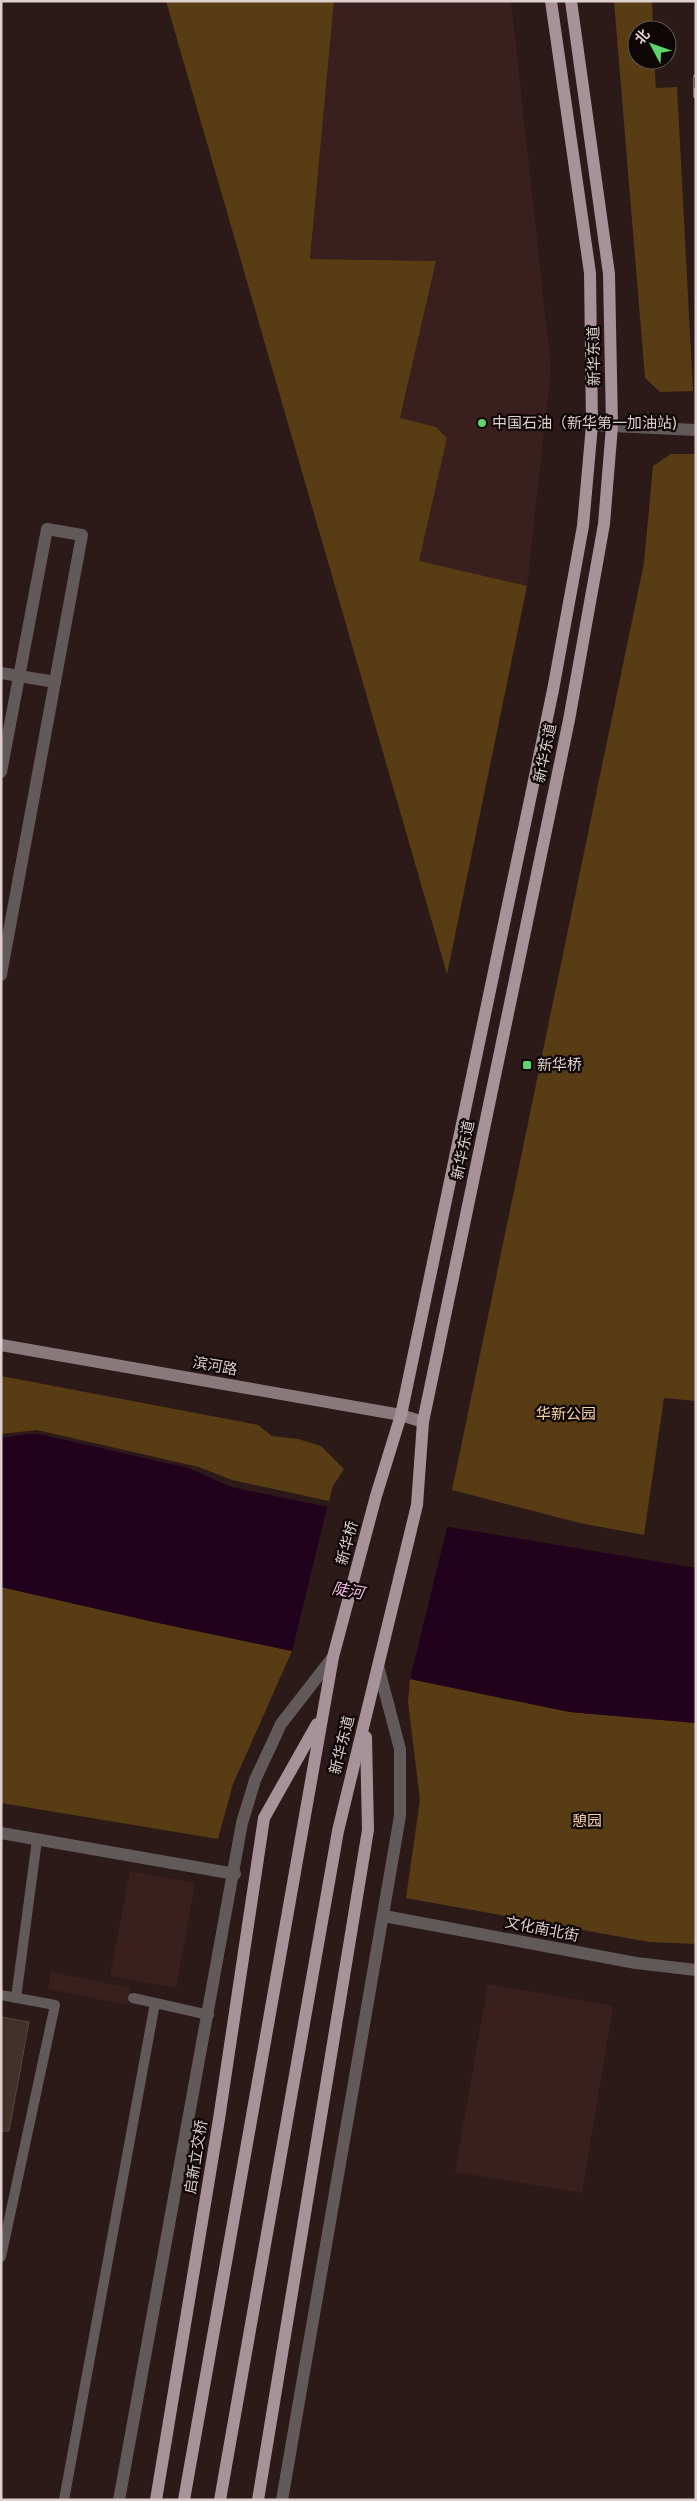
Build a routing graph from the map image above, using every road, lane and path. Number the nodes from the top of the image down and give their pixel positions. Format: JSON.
{"nodes":[{"id":1,"x":551,"y":1,"type":"edge"},
{"id":2,"x":572,"y":1,"type":"edge"},
{"id":3,"x":592,"y":425,"type":"junction"},
{"id":4,"x":612,"y":426,"type":"junction"},
{"id":5,"x":696,"y":430,"type":"edge"},
{"id":6,"x":1,"y":673,"type":"edge"},
{"id":7,"x":19,"y":677,"type":"junction"},
{"id":8,"x":55,"y":682,"type":"junction"},
{"id":9,"x":1,"y":772,"type":"edge"},
{"id":10,"x":3,"y":961,"type":"edge"},
{"id":11,"x":1,"y":975,"type":"edge"},
{"id":12,"x":1,"y":1345,"type":"edge"},
{"id":13,"x":401,"y":1415,"type":"junction"},
{"id":14,"x":423,"y":1422,"type":"junction"},
{"id":15,"x":376,"y":1496,"type":"joint"},
{"id":16,"x":333,"y":1657,"type":"junction"},
{"id":17,"x":378,"y":1666,"type":"junction"},
{"id":18,"x":322,"y":1716,"type":"junction"},
{"id":19,"x":366,"y":1719,"type":"junction"},
{"id":20,"x":1,"y":1834,"type":"edge"},
{"id":21,"x":36,"y":1840,"type":"junction"},
{"id":22,"x":235,"y":1874,"type":"junction"},
{"id":23,"x":384,"y":1916,"type":"junction"},
{"id":24,"x":696,"y":1970,"type":"edge"},
{"id":25,"x":1,"y":1994,"type":"edge"},
{"id":26,"x":16,"y":1998,"type":"junction"},
{"id":27,"x":133,"y":1998,"type":"dead end"},
{"id":28,"x":155,"y":2003,"type":"junction"},
{"id":29,"x":208,"y":2015,"type":"junction"},
{"id":30,"x":5,"y":2224,"type":"edge"},
{"id":31,"x":1,"y":2257,"type":"edge"},
{"id":32,"x":64,"y":2500,"type":"edge"},
{"id":33,"x":119,"y":2500,"type":"edge"},
{"id":34,"x":156,"y":2500,"type":"edge"},
{"id":35,"x":184,"y":2500,"type":"edge"},
{"id":36,"x":220,"y":2500,"type":"edge"},
{"id":37,"x":258,"y":2500,"type":"edge"},
{"id":38,"x":282,"y":2500,"type":"edge"}],
"edges":[{"from":1,"to":3,"type":"main road","name":"新华东道"},
{"from":2,"to":4,"type":"main road","name":"新华东道"},
{"from":3,"to":4,"type":"street"},
{"from":3,"to":13,"type":"main road","name":"新华东道"},
{"from":4,"to":5,"type":"street"},
{"from":4,"to":14,"type":"main road","name":"新华东道"},
{"from":6,"to":7,"type":"street"},
{"from":7,"to":8,"type":"street"},
{"from":7,"to":8,"type":"street"},
{"from":7,"to":9,"type":"street"},
{"from":8,"to":10,"type":"street"},
{"from":10,"to":11,"type":"street"},
{"from":12,"to":13,"type":"main road","name":"滨河路"},
{"from":13,"to":14,"type":"main road","name":"滨河路"},
{"from":13,"to":15,"type":"main road","name":"新华东道"},
{"from":14,"to":17,"type":"main road","name":"新华东道"},
{"from":15,"to":16,"type":"main road","name":"新华桥"},
{"from":16,"to":18,"type":"main road","name":"新华东道"},
{"from":16,"to":22,"type":"street"},
{"from":17,"to":19,"type":"main road","name":"新华东道"},
{"from":17,"to":23,"type":"street"},
{"from":18,"to":34,"type":"main road","name":"启新立交桥"},
{"from":18,"to":35,"type":"main road","name":"新华东道"},
{"from":19,"to":36,"type":"main road","name":"新华东道"},
{"from":19,"to":37,"type":"main road"},
{"from":20,"to":21,"type":"street"},
{"from":21,"to":22,"type":"street"},
{"from":21,"to":26,"type":"lane"},
{"from":22,"to":29,"type":"street"},
{"from":23,"to":24,"type":"street","name":"文化南北街"},
{"from":23,"to":38,"type":"street"},
{"from":25,"to":26,"type":"lane"},
{"from":26,"to":30,"type":"lane"},
{"from":27,"to":28,"type":"lane"},
{"from":28,"to":29,"type":"lane"},
{"from":28,"to":32,"type":"lane"},
{"from":29,"to":33,"type":"street"},
{"from":30,"to":31,"type":"lane"}]}
